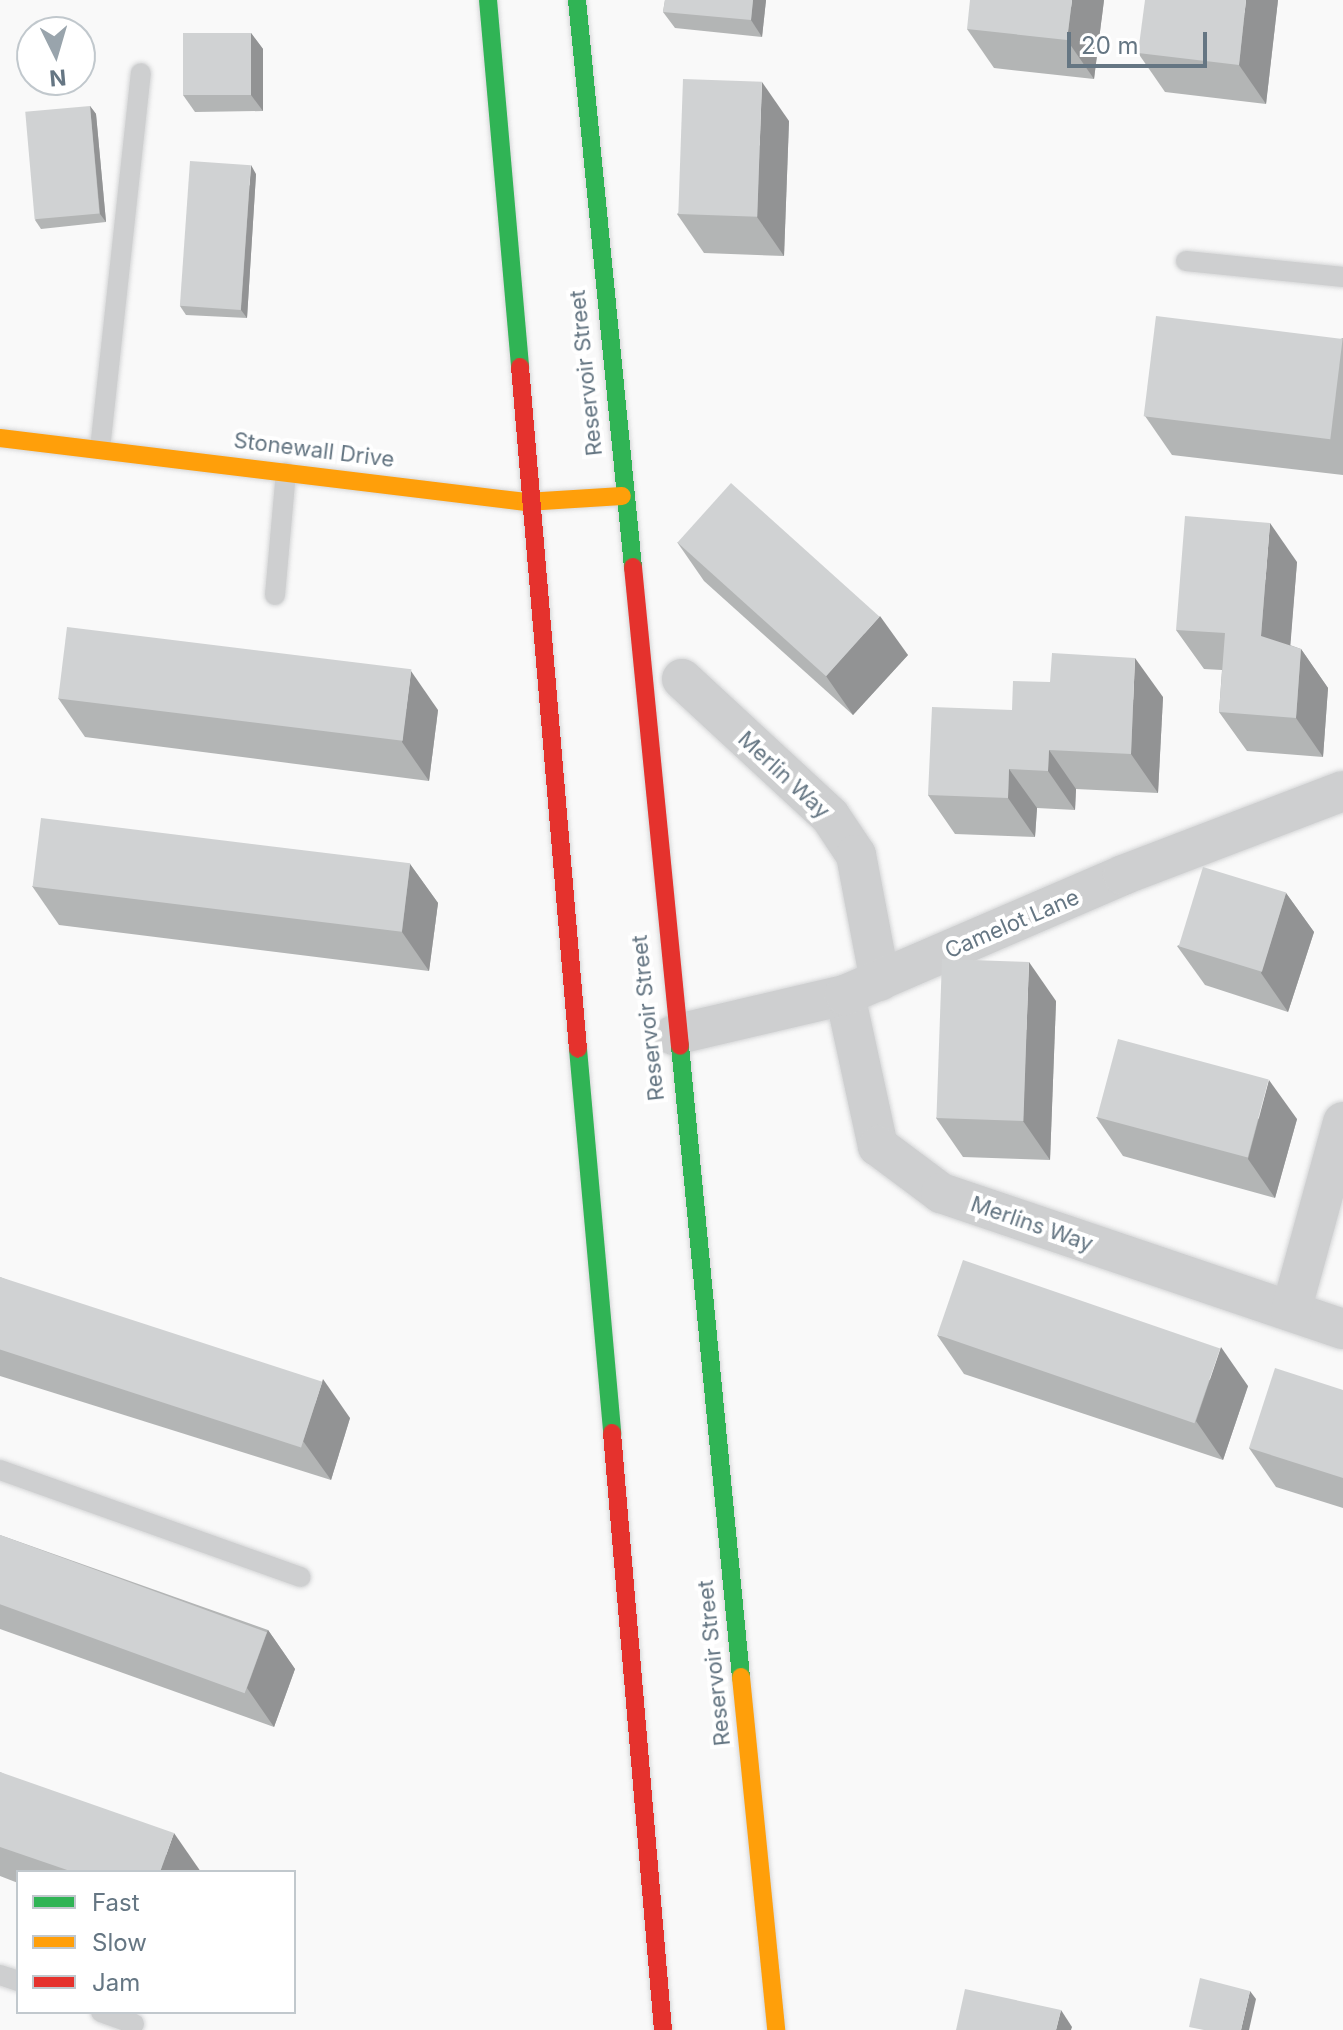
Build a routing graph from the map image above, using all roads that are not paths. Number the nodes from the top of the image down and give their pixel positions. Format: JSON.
{"nodes":[{"id":1,"x":488,"y":0,"type":"edge"},
{"id":2,"x":577,"y":0,"type":"edge"},
{"id":3,"x":141,"y":73,"type":"dead end"},
{"id":4,"x":1186,"y":261,"type":"dead end"},
{"id":5,"x":1343,"y":277,"type":"edge"},
{"id":6,"x":0,"y":438,"type":"edge"},
{"id":7,"x":100,"y":449,"type":"junction"},
{"id":8,"x":286,"y":472,"type":"junction"},
{"id":9,"x":622,"y":496,"type":"junction"},
{"id":10,"x":526,"y":502,"type":"junction"},
{"id":11,"x":275,"y":595,"type":"dead end"},
{"id":12,"x":682,"y":679,"type":"dead end"},
{"id":13,"x":1343,"y":791,"type":"edge"},
{"id":14,"x":862,"y":988,"type":"junction"},
{"id":15,"x":674,"y":1035,"type":"junction"},
{"id":16,"x":1343,"y":1122,"type":"edge"},
{"id":17,"x":1291,"y":1311,"type":"junction"},
{"id":18,"x":1343,"y":1329,"type":"edge"},
{"id":19,"x":0,"y":1470,"type":"edge"},
{"id":20,"x":301,"y":1577,"type":"dead end"},
{"id":21,"x":106,"y":2014,"type":"edge"},
{"id":22,"x":134,"y":2024,"type":"dead end"},
{"id":23,"x":663,"y":2030,"type":"edge"},
{"id":24,"x":776,"y":2030,"type":"edge"}],
"edges":[{"from":1,"to":10,"type":"main road"},
{"from":2,"to":9,"type":"main road","name":"Reservoir Street"},
{"from":3,"to":7,"type":"lane"},
{"from":4,"to":5,"type":"lane"},
{"from":6,"to":7,"type":"main road","name":"Stonewall Drive"},
{"from":7,"to":8,"type":"main road","name":"Stonewall Drive"},
{"from":8,"to":10,"type":"main road","name":"Stonewall Drive"},
{"from":8,"to":11,"type":"lane"},
{"from":9,"to":10,"type":"main road","name":"Stonewall Drive"},
{"from":9,"to":15,"type":"main road","name":"Reservoir Street"},
{"from":10,"to":23,"type":"main road"},
{"from":12,"to":14,"type":"street","name":"Merlin Way"},
{"from":13,"to":14,"type":"street","name":"Camelot Lane"},
{"from":14,"to":15,"type":"street","name":"Camelot Lane"},
{"from":14,"to":17,"type":"street","name":"Merlins Way"},
{"from":15,"to":24,"type":"main road","name":"Reservoir Street"},
{"from":16,"to":17,"type":"street"},
{"from":17,"to":18,"type":"street","name":"Merlins Way"},
{"from":19,"to":20,"type":"lane"},
{"from":21,"to":22,"type":"lane"}]}
